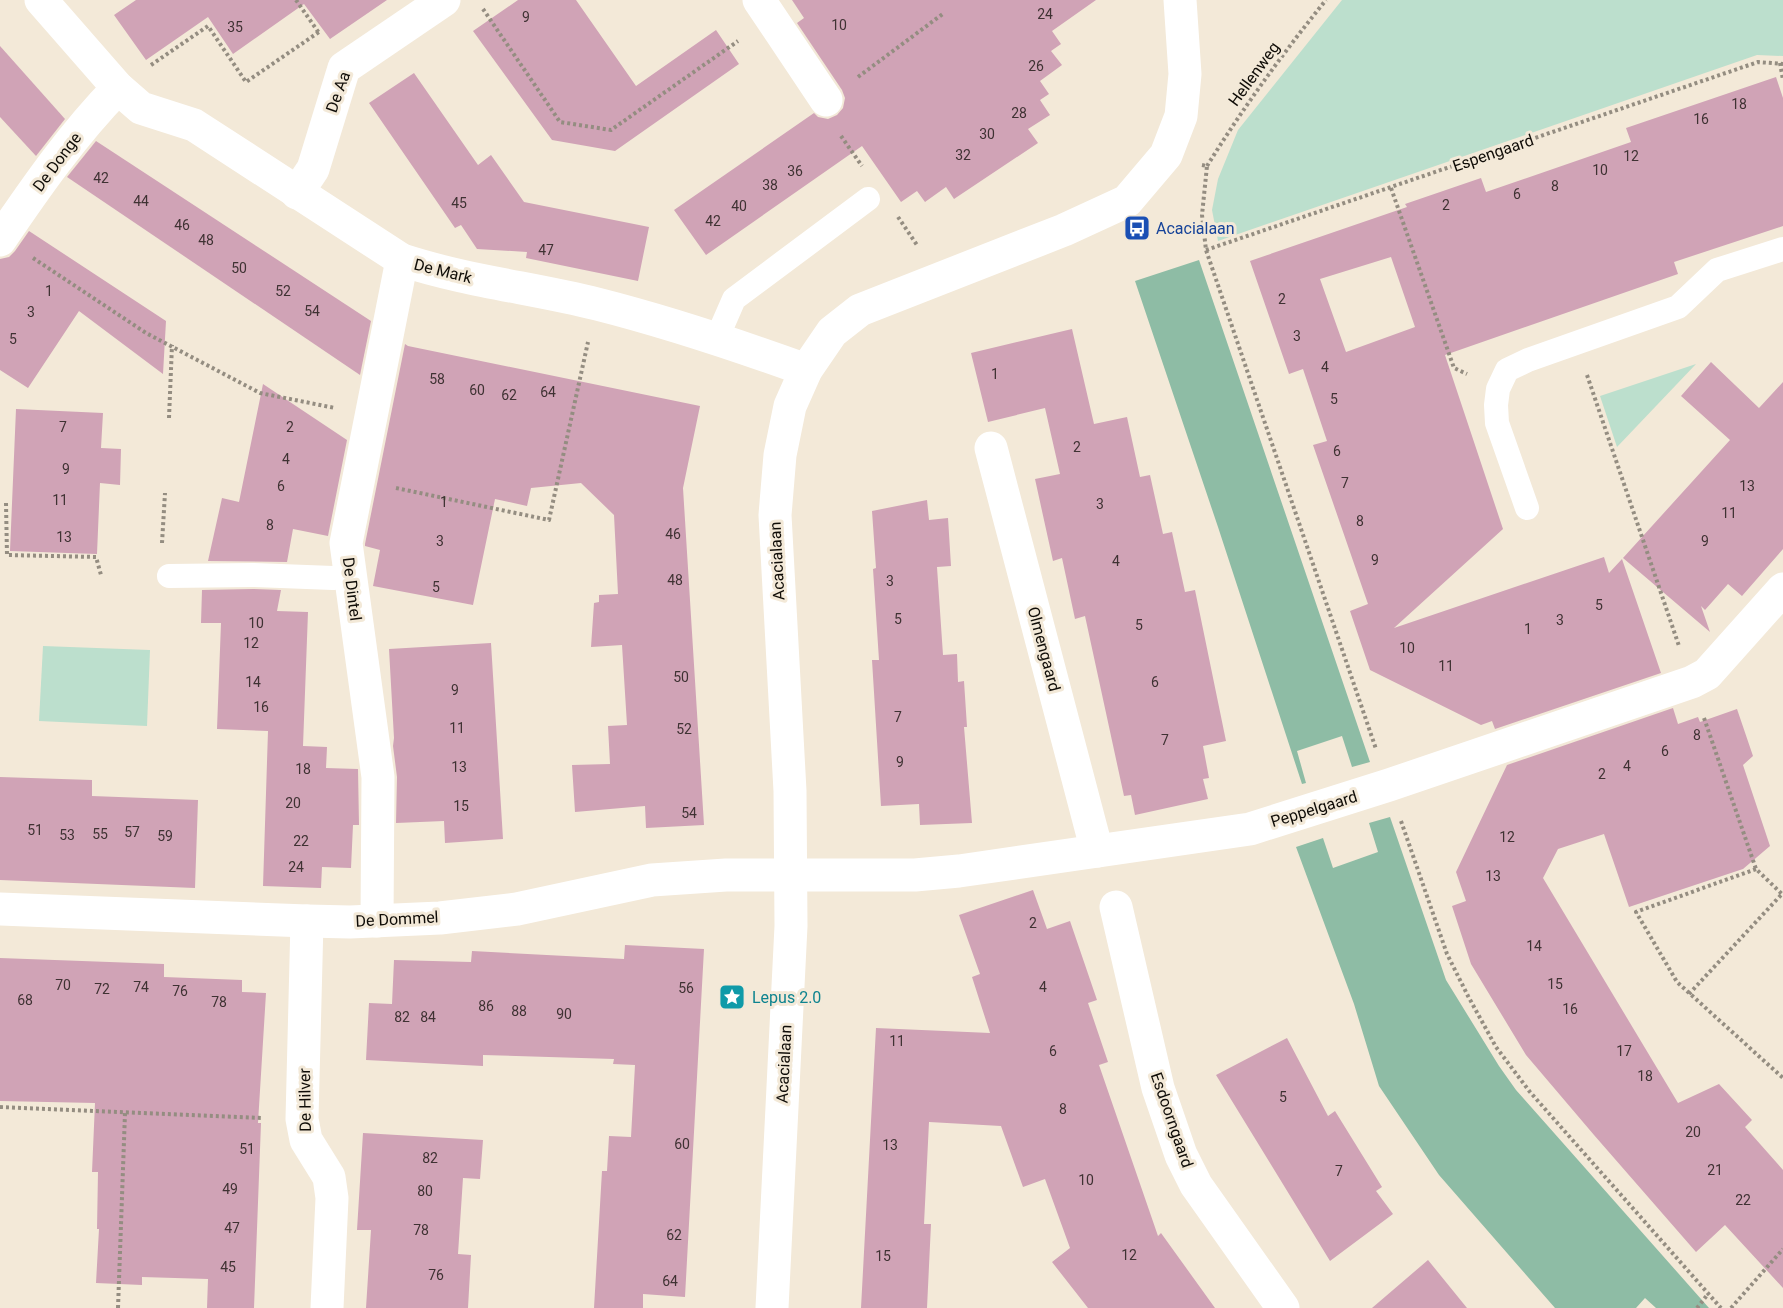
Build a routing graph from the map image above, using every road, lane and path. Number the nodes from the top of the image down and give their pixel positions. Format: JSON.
{"nodes":[{"id":1,"x":41,"y":0,"type":"edge"},
{"id":2,"x":444,"y":0,"type":"edge"},
{"id":3,"x":477,"y":0,"type":"edge"},
{"id":4,"x":1180,"y":0,"type":"edge"},
{"id":5,"x":1326,"y":0,"type":"edge"},
{"id":6,"x":765,"y":9,"type":"edge"},
{"id":7,"x":944,"y":13,"type":"dead end"},
{"id":8,"x":319,"y":32,"type":"dead end"},
{"id":9,"x":1782,"y":63,"type":"edge"},
{"id":10,"x":1783,"y":80,"type":"edge"},
{"id":11,"x":118,"y":88,"type":"junction"},
{"id":12,"x":826,"y":100,"type":"junction"},
{"id":13,"x":1208,"y":166,"type":"dead end"},
{"id":14,"x":865,"y":170,"type":"dead end"},
{"id":15,"x":1391,"y":188,"type":"junction"},
{"id":16,"x":297,"y":193,"type":"junction"},
{"id":17,"x":868,"y":199,"type":"dead end"},
{"id":18,"x":896,"y":215,"type":"dead end"},
{"id":19,"x":1,"y":239,"type":"edge"},
{"id":20,"x":1783,"y":249,"type":"edge"},
{"id":21,"x":1206,"y":250,"type":"dead end"},
{"id":22,"x":402,"y":261,"type":"junction"},
{"id":23,"x":940,"y":278,"type":"junction"},
{"id":24,"x":596,"y":304,"type":"junction"},
{"id":25,"x":717,"y":338,"type":"junction"},
{"id":26,"x":1576,"y":343,"type":"junction"},
{"id":27,"x":172,"y":345,"type":"junction"},
{"id":28,"x":806,"y":370,"type":"junction"},
{"id":29,"x":1498,"y":388,"type":"junction"},
{"id":30,"x":370,"y":415,"type":"junction"},
{"id":31,"x":169,"y":418,"type":"dead end"},
{"id":32,"x":991,"y":448,"type":"dead end"},
{"id":33,"x":358,"y":480,"type":"junction"},
{"id":34,"x":165,"y":493,"type":"dead end"},
{"id":35,"x":6,"y":503,"type":"dead end"},
{"id":36,"x":1527,"y":508,"type":"dead end"},
{"id":37,"x":162,"y":552,"type":"dead end"},
{"id":38,"x":101,"y":575,"type":"dead end"},
{"id":39,"x":169,"y":576,"type":"dead end"},
{"id":40,"x":350,"y":576,"type":"junction"},
{"id":41,"x":1783,"y":589,"type":"edge"},
{"id":42,"x":1692,"y":682,"type":"junction"},
{"id":43,"x":1097,"y":851,"type":"junction"},
{"id":44,"x":1756,"y":869,"type":"junction"},
{"id":45,"x":791,"y":874,"type":"junction"},
{"id":46,"x":1782,"y":895,"type":"edge"},
{"id":47,"x":1116,"y":907,"type":"dead end"},
{"id":48,"x":0,"y":909,"type":"edge"},
{"id":49,"x":307,"y":921,"type":"junction"},
{"id":50,"x":377,"y":921,"type":"junction"},
{"id":51,"x":1689,"y":994,"type":"junction"},
{"id":52,"x":1783,"y":1078,"type":"edge"},
{"id":53,"x":0,"y":1107,"type":"edge"},
{"id":54,"x":125,"y":1113,"type":"junction"},
{"id":55,"x":302,"y":1119,"type":"junction"},
{"id":56,"x":1783,"y":1249,"type":"edge"},
{"id":57,"x":1708,"y":1294,"type":"dead end"},
{"id":58,"x":118,"y":1308,"type":"edge"},
{"id":59,"x":327,"y":1308,"type":"edge"},
{"id":60,"x":772,"y":1308,"type":"edge"},
{"id":61,"x":1283,"y":1308,"type":"edge"},
{"id":62,"x":1697,"y":1308,"type":"edge"},
{"id":63,"x":1731,"y":1308,"type":"edge"}],
"edges":[{"from":1,"to":11,"type":"street","name":"De Mark"},
{"from":2,"to":16,"type":"street","name":"De Aa"},
{"from":3,"to":6,"type":"path"},
{"from":4,"to":23,"type":"street","name":"Acacialaan"},
{"from":5,"to":13,"type":"path","name":"Hellenweg"},
{"from":6,"to":12,"type":"street"},
{"from":7,"to":12,"type":"path"},
{"from":8,"to":11,"type":"path"},
{"from":9,"to":10,"type":"path","name":"Espengaard"},
{"from":9,"to":15,"type":"path","name":"Espengaard"},
{"from":11,"to":16,"type":"street","name":"De Mark"},
{"from":11,"to":19,"type":"street","name":"De Donge"},
{"from":12,"to":14,"type":"path"},
{"from":15,"to":21,"type":"path","name":"Espengaard"},
{"from":15,"to":29,"type":"path"},
{"from":16,"to":22,"type":"street","name":"De Mark"},
{"from":17,"to":25,"type":"lane"},
{"from":18,"to":23,"type":"path"},
{"from":19,"to":27,"type":"path"},
{"from":20,"to":26,"type":"lane"},
{"from":22,"to":24,"type":"street","name":"De Mark"},
{"from":22,"to":30,"type":"street","name":"De Dintel"},
{"from":23,"to":28,"type":"street","name":"Acacialaan"},
{"from":24,"to":25,"type":"street","name":"De Mark"},
{"from":24,"to":33,"type":"path"},
{"from":25,"to":28,"type":"street","name":"De Mark"},
{"from":26,"to":29,"type":"lane"},
{"from":26,"to":42,"type":"path"},
{"from":27,"to":30,"type":"path"},
{"from":27,"to":31,"type":"path"},
{"from":28,"to":45,"type":"street","name":"Acacialaan"},
{"from":29,"to":36,"type":"lane"},
{"from":30,"to":33,"type":"street","name":"De Dintel"},
{"from":32,"to":43,"type":"street","name":"Olmengaard"},
{"from":33,"to":40,"type":"street","name":"De Dintel"},
{"from":34,"to":37,"type":"path"},
{"from":35,"to":38,"type":"path"},
{"from":39,"to":40,"type":"lane"},
{"from":40,"to":50,"type":"street","name":"De Dintel"},
{"from":41,"to":42,"type":"street","name":"Peppelgaard"},
{"from":42,"to":43,"type":"street","name":"Peppelgaard"},
{"from":42,"to":44,"type":"path"},
{"from":43,"to":45,"type":"street","name":"Peppelgaard"},
{"from":44,"to":46,"type":"path"},
{"from":44,"to":51,"type":"path"},
{"from":45,"to":50,"type":"street","name":"De Dommel"},
{"from":45,"to":60,"type":"street","name":"Acacialaan"},
{"from":46,"to":51,"type":"path"},
{"from":47,"to":61,"type":"street","name":"Esdoorngaard"},
{"from":48,"to":49,"type":"street","name":"De Dommel"},
{"from":49,"to":50,"type":"street","name":"De Dommel"},
{"from":49,"to":55,"type":"street","name":"De Hilver"},
{"from":51,"to":52,"type":"path"},
{"from":53,"to":54,"type":"path"},
{"from":54,"to":55,"type":"path"},
{"from":54,"to":58,"type":"path"},
{"from":55,"to":59,"type":"street","name":"De Hilver"},
{"from":56,"to":63,"type":"path"},
{"from":57,"to":62,"type":"path"}]}
